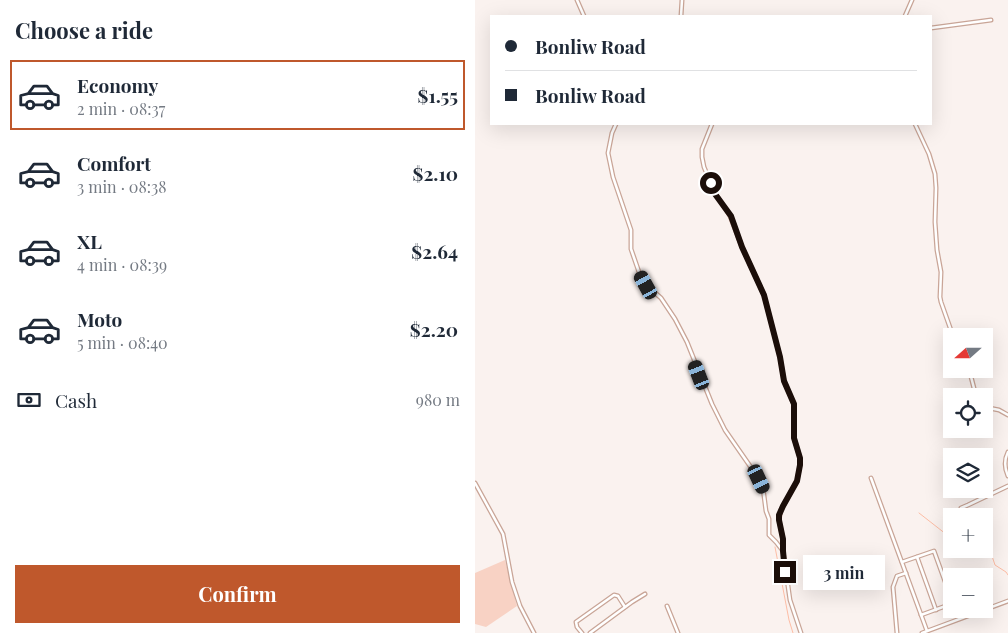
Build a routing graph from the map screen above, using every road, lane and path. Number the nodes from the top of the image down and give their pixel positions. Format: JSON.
{"nodes":[{"id":1,"x":577,"y":0,"type":"edge"},
{"id":2,"x":681,"y":0,"type":"edge"},
{"id":3,"x":912,"y":0,"type":"edge"},
{"id":4,"x":584,"y":15,"type":"edge"},
{"id":5,"x":681,"y":15,"type":"edge"},
{"id":6,"x":905,"y":15,"type":"edge"},
{"id":7,"x":991,"y":20,"type":"dead end"},
{"id":8,"x":932,"y":28,"type":"edge"},
{"id":9,"x":616,"y":125,"type":"edge"},
{"id":10,"x":712,"y":125,"type":"edge"},
{"id":11,"x":915,"y":125,"type":"edge"},
{"id":12,"x":950,"y":328,"type":"edge"},
{"id":13,"x":993,"y":409,"type":"edge"},
{"id":14,"x":1008,"y":414,"type":"edge"},
{"id":15,"x":1008,"y":452,"type":"edge"},
{"id":16,"x":1008,"y":476,"type":"edge"},
{"id":17,"x":871,"y":478,"type":"dead end"},
{"id":18,"x":475,"y":484,"type":"edge"},
{"id":19,"x":1008,"y":486,"type":"edge"},
{"id":20,"x":961,"y":508,"type":"dead end"},
{"id":21,"x":783,"y":551,"type":"junction"},
{"id":22,"x":917,"y":557,"type":"junction"},
{"id":23,"x":902,"y":562,"type":"junction"},
{"id":24,"x":906,"y":572,"type":"junction"},
{"id":25,"x":943,"y":576,"type":"edge"},
{"id":26,"x":645,"y":594,"type":"dead end"},
{"id":27,"x":1008,"y":602,"type":"edge"},
{"id":28,"x":667,"y":606,"type":"dead end"},
{"id":29,"x":625,"y":607,"type":"junction"},
{"id":30,"x":943,"y":607,"type":"edge"},
{"id":31,"x":936,"y":610,"type":"junction"},
{"id":32,"x":921,"y":615,"type":"junction"},
{"id":33,"x":927,"y":631,"type":"junction"},
{"id":34,"x":677,"y":632,"type":"edge"},
{"id":35,"x":534,"y":633,"type":"edge"},
{"id":36,"x":582,"y":633,"type":"edge"},
{"id":37,"x":590,"y":633,"type":"edge"},
{"id":38,"x":801,"y":633,"type":"edge"},
{"id":39,"x":897,"y":633,"type":"edge"},
{"id":40,"x":922,"y":633,"type":"edge"}],
"edges":[{"from":1,"to":4,"type":"street"},
{"from":2,"to":5,"type":"street"},
{"from":3,"to":6,"type":"street"},
{"from":7,"to":8,"type":"street"},
{"from":9,"to":21,"type":"street"},
{"from":10,"to":21,"type":"street"},
{"from":11,"to":12,"type":"street"},
{"from":13,"to":14,"type":"street"},
{"from":15,"to":16,"type":"street"},
{"from":17,"to":23,"type":"street"},
{"from":18,"to":35,"type":"street"},
{"from":19,"to":20,"type":"street"},
{"from":21,"to":38,"type":"street"},
{"from":22,"to":23,"type":"street"},
{"from":22,"to":25,"type":"street"},
{"from":22,"to":31,"type":"street"},
{"from":23,"to":24,"type":"street"},
{"from":24,"to":32,"type":"street"},
{"from":24,"to":39,"type":"street"},
{"from":26,"to":29,"type":"street"},
{"from":27,"to":33,"type":"street"},
{"from":28,"to":34,"type":"street"},
{"from":29,"to":36,"type":"street"},
{"from":29,"to":37,"type":"street"},
{"from":30,"to":31,"type":"street"},
{"from":31,"to":32,"type":"street"},
{"from":32,"to":33,"type":"street"},
{"from":33,"to":40,"type":"street"}]}
